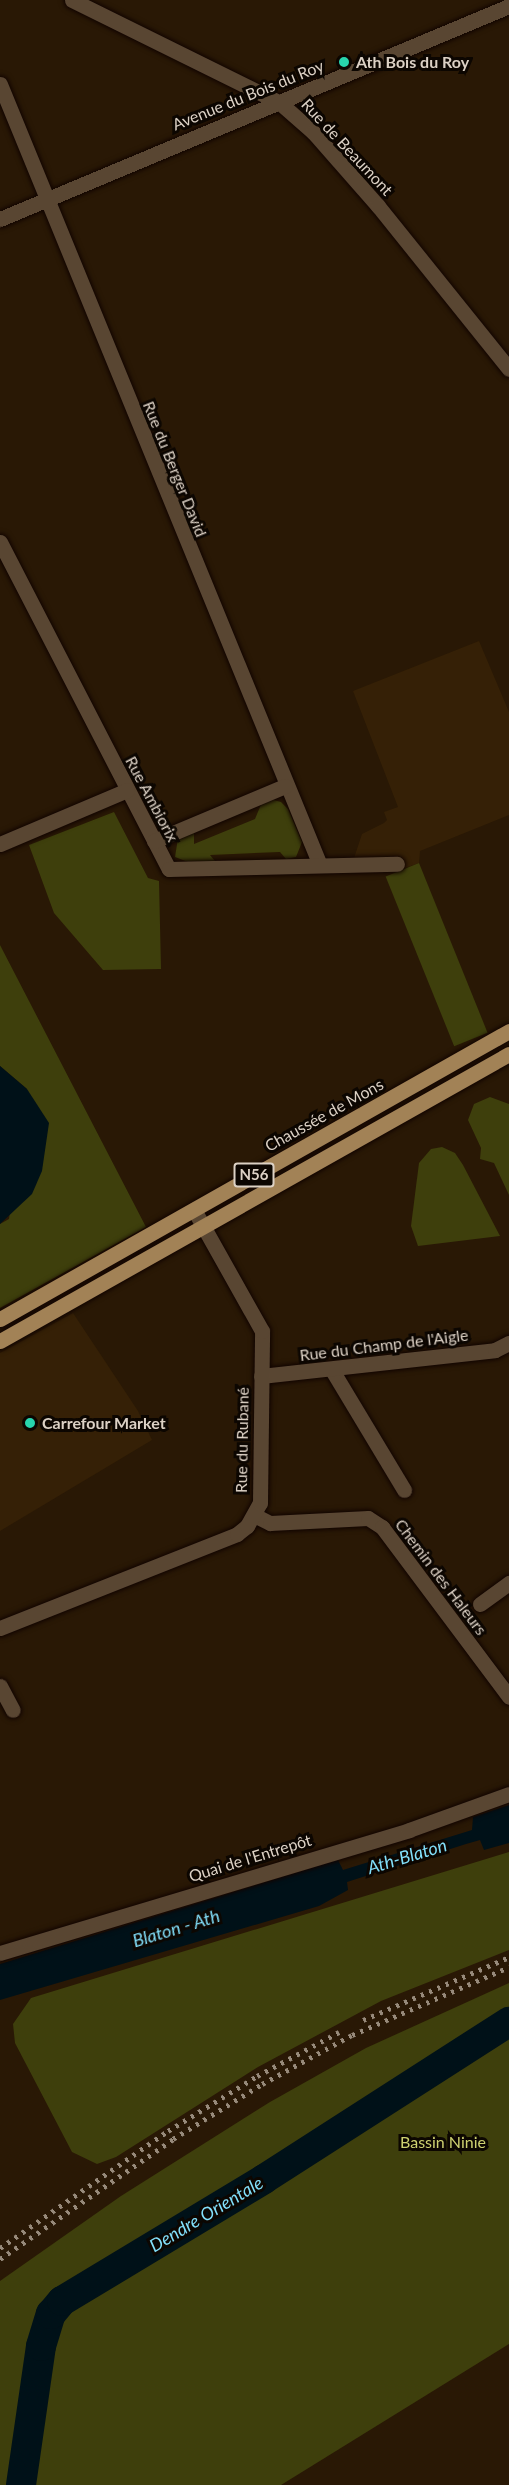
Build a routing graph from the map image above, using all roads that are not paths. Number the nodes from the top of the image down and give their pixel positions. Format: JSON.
{"nodes":[{"id":1,"x":80,"y":1,"type":"edge"},
{"id":2,"x":509,"y":6,"type":"edge"},
{"id":3,"x":0,"y":84,"type":"edge"},
{"id":4,"x":280,"y":103,"type":"junction"},
{"id":5,"x":45,"y":199,"type":"junction"},
{"id":6,"x":0,"y":219,"type":"edge"},
{"id":7,"x":509,"y":369,"type":"edge"},
{"id":8,"x":0,"y":542,"type":"edge"},
{"id":9,"x":285,"y":786,"type":"junction"},
{"id":10,"x":127,"y":790,"type":"junction"},
{"id":11,"x":154,"y":841,"type":"junction"},
{"id":12,"x":0,"y":844,"type":"edge"},
{"id":13,"x":398,"y":864,"type":"dead end"},
{"id":14,"x":320,"y":865,"type":"junction"},
{"id":15,"x":509,"y":1031,"type":"edge"},
{"id":16,"x":509,"y":1054,"type":"edge"},
{"id":17,"x":194,"y":1210,"type":"junction"},
{"id":18,"x":205,"y":1226,"type":"junction"},
{"id":19,"x":0,"y":1319,"type":"edge"},
{"id":20,"x":0,"y":1341,"type":"edge"},
{"id":21,"x":509,"y":1343,"type":"edge"},
{"id":22,"x":332,"y":1370,"type":"junction"},
{"id":23,"x":261,"y":1376,"type":"junction"},
{"id":24,"x":404,"y":1490,"type":"dead end"},
{"id":25,"x":254,"y":1515,"type":"junction"},
{"id":26,"x":509,"y":1583,"type":"edge"},
{"id":27,"x":480,"y":1604,"type":"dead end"},
{"id":28,"x":0,"y":1628,"type":"edge"},
{"id":29,"x":0,"y":1686,"type":"edge"},
{"id":30,"x":509,"y":1697,"type":"edge"},
{"id":31,"x":13,"y":1710,"type":"dead end"},
{"id":32,"x":509,"y":1794,"type":"edge"},
{"id":33,"x":0,"y":1953,"type":"edge"}],
"edges":[{"from":1,"to":4,"type":"street","name":"Rue de Beaumont"},
{"from":2,"to":4,"type":"street","name":"Avenue du Bois du Roy"},
{"from":3,"to":5,"type":"street","name":"Rue du Berger David"},
{"from":4,"to":5,"type":"street","name":"Avenue du Bois du Roy"},
{"from":4,"to":7,"type":"street","name":"Rue de Beaumont"},
{"from":5,"to":6,"type":"street","name":"Avenue du Bois du Roy"},
{"from":5,"to":9,"type":"street","name":"Rue du Berger David"},
{"from":8,"to":10,"type":"street","name":"Rue Ambiorix"},
{"from":9,"to":11,"type":"street"},
{"from":9,"to":14,"type":"street","name":"Rue du Berger David"},
{"from":10,"to":11,"type":"street","name":"Rue Ambiorix"},
{"from":10,"to":12,"type":"street"},
{"from":11,"to":14,"type":"street","name":"Rue Ambiorix"},
{"from":13,"to":14,"type":"street","name":"Rue Ambiorix"},
{"from":15,"to":17,"type":"main road","name":"Chaussée de Mons","number":"N56"},
{"from":16,"to":18,"type":"main road","number":"N56"},
{"from":17,"to":18,"type":"street","name":"Rue du Rubané"},
{"from":17,"to":19,"type":"main road","name":"Chaussée de Mons","number":"N56"},
{"from":18,"to":20,"type":"main road","number":"N56"},
{"from":18,"to":23,"type":"street","name":"Rue du Rubané"},
{"from":21,"to":22,"type":"street","name":"Rue du Champ de l'Aigle"},
{"from":22,"to":23,"type":"street","name":"Rue du Champ de l'Aigle"},
{"from":22,"to":24,"type":"street"},
{"from":23,"to":25,"type":"street","name":"Rue du Rubané"},
{"from":25,"to":28,"type":"street","name":"Rue du Rubané"},
{"from":25,"to":30,"type":"street","name":"Chemin des Haleurs"},
{"from":26,"to":27,"type":"street"},
{"from":29,"to":31,"type":"street"},
{"from":32,"to":33,"type":"street","name":"Quai de l'Entrepôt"}]}
